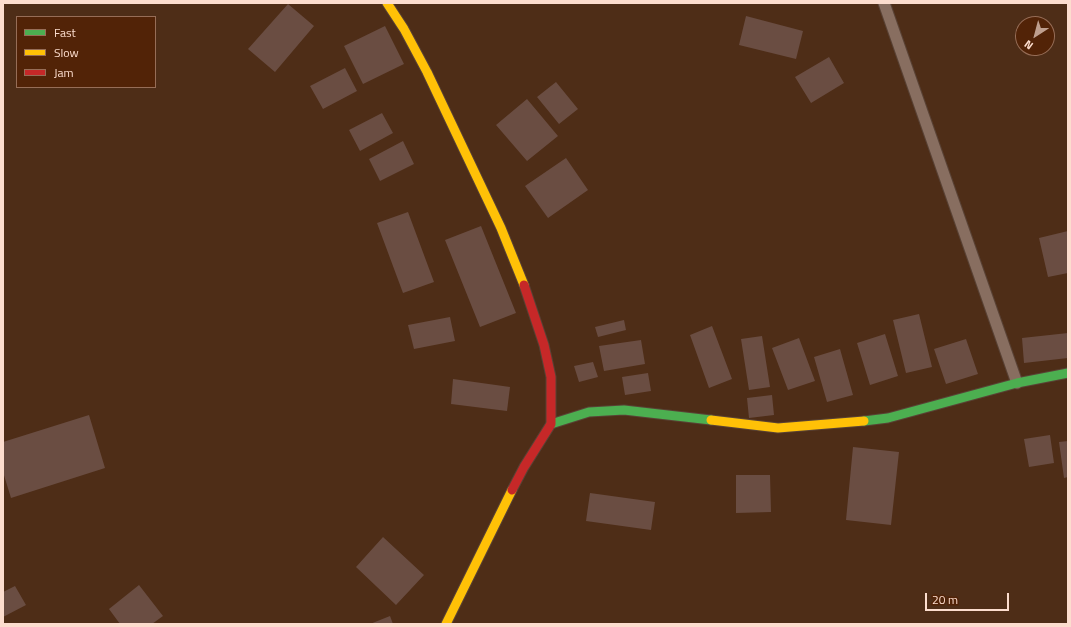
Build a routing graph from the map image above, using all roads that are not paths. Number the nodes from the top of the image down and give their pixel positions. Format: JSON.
{"nodes":[{"id":1,"x":387,"y":3,"type":"edge"},
{"id":2,"x":884,"y":3,"type":"edge"},
{"id":3,"x":1068,"y":373,"type":"edge"},
{"id":4,"x":1016,"y":384,"type":"junction"},
{"id":5,"x":551,"y":424,"type":"junction"},
{"id":6,"x":446,"y":624,"type":"edge"}],
"edges":[{"from":1,"to":5,"type":"street"},
{"from":2,"to":4,"type":"lane"},
{"from":3,"to":4,"type":"street"},
{"from":4,"to":5,"type":"street"},
{"from":5,"to":6,"type":"street"}]}
